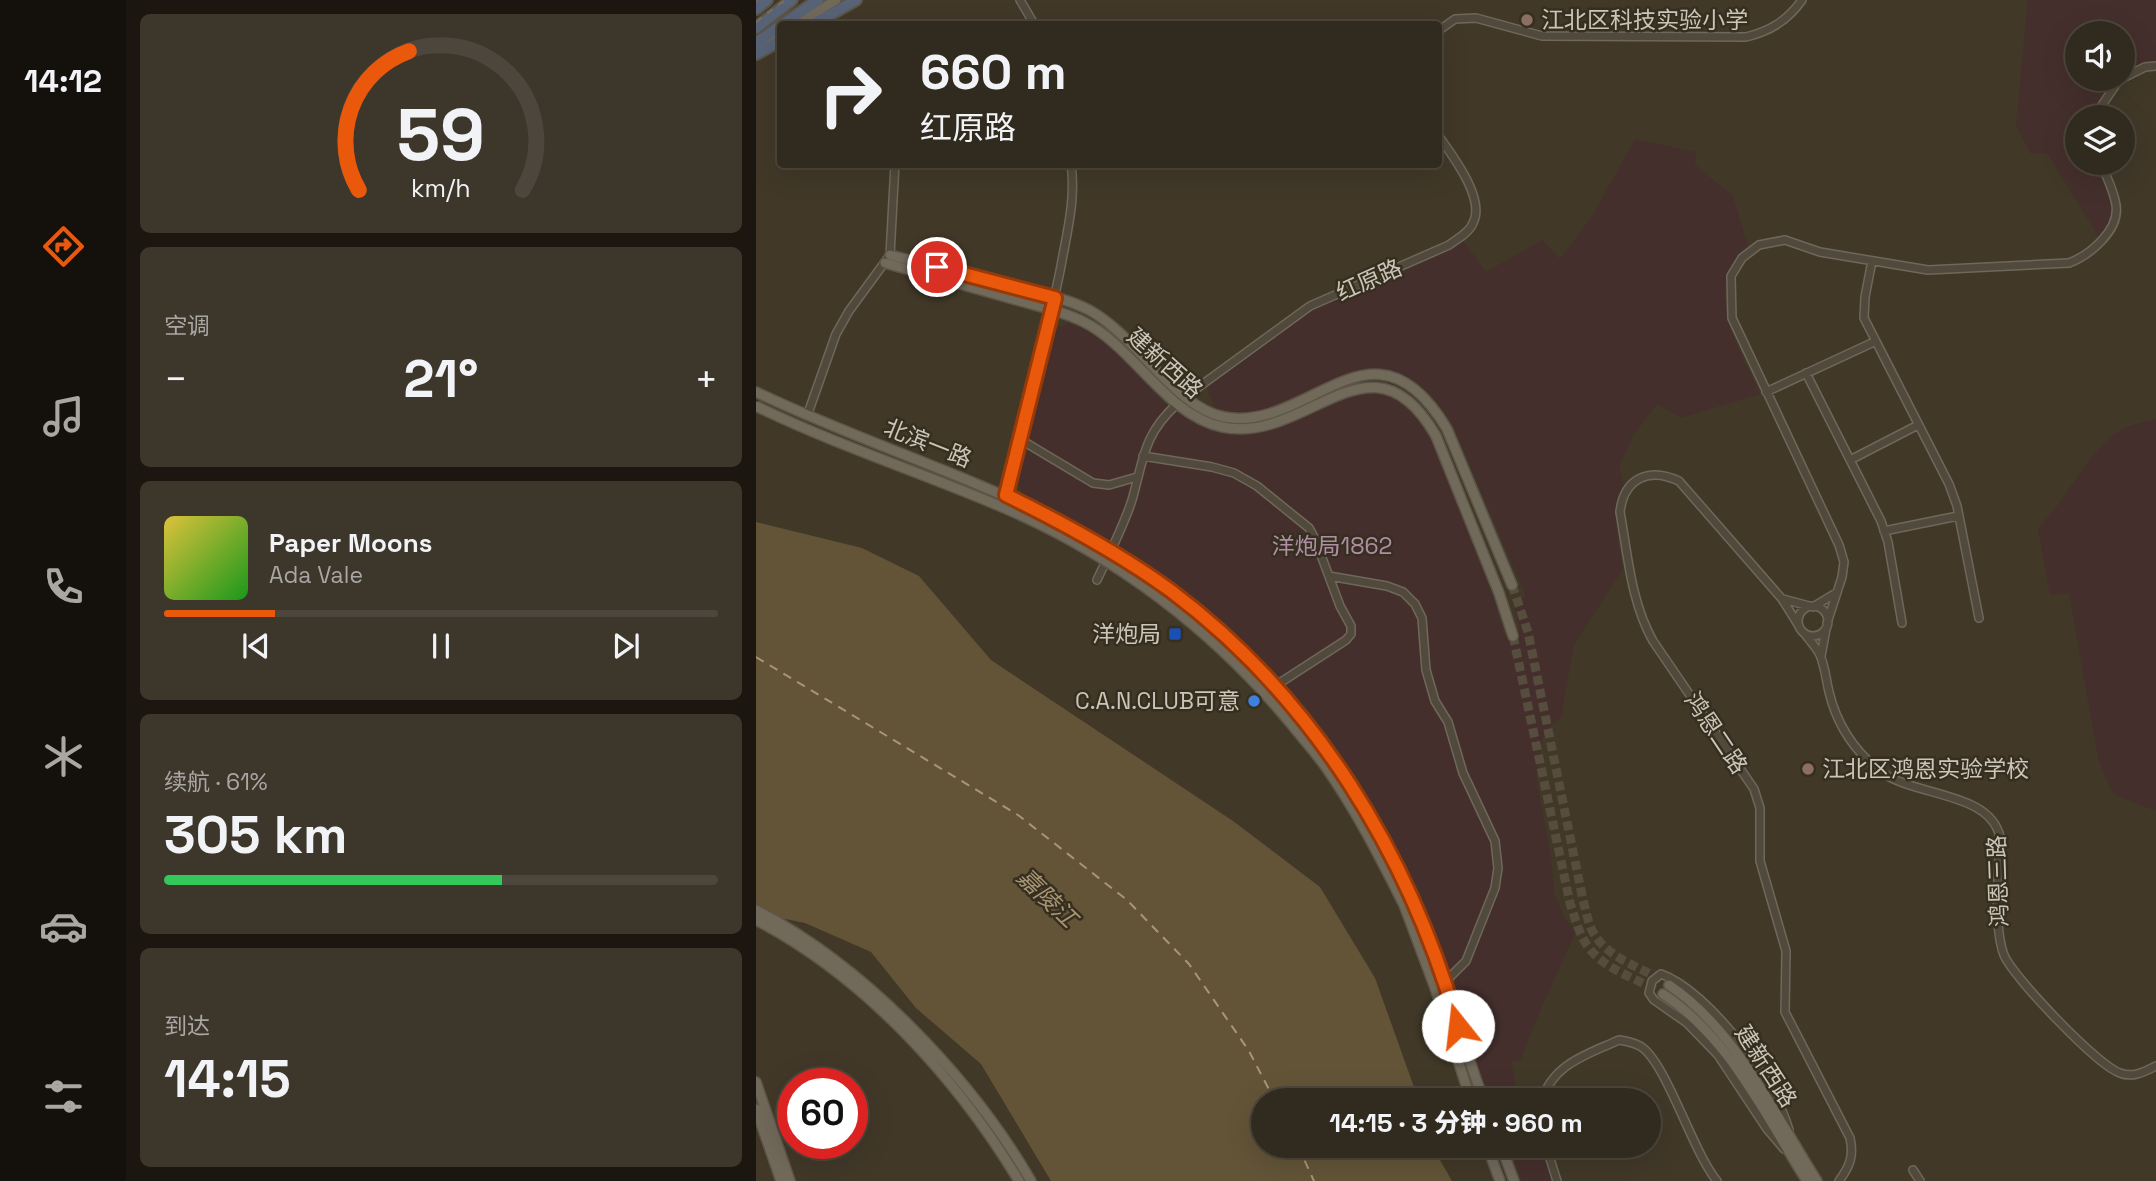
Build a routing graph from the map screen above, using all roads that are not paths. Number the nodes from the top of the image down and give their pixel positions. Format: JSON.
{"nodes":[{"id":1,"x":767,"y":0,"type":"edge"},
{"id":2,"x":792,"y":0,"type":"edge"},
{"id":3,"x":818,"y":0,"type":"edge"},
{"id":4,"x":836,"y":0,"type":"edge"},
{"id":5,"x":856,"y":0,"type":"edge"},
{"id":6,"x":1020,"y":0,"type":"edge"},
{"id":7,"x":1801,"y":0,"type":"edge"},
{"id":8,"x":756,"y":9,"type":"edge"},
{"id":9,"x":788,"y":21,"type":"edge"},
{"id":10,"x":802,"y":21,"type":"edge"},
{"id":11,"x":819,"y":21,"type":"edge"},
{"id":12,"x":1032,"y":21,"type":"edge"},
{"id":13,"x":756,"y":28,"type":"edge"},
{"id":14,"x":1442,"y":28,"type":"edge"},
{"id":15,"x":777,"y":30,"type":"edge"},
{"id":16,"x":777,"y":36,"type":"edge"},
{"id":17,"x":777,"y":42,"type":"edge"},
{"id":18,"x":756,"y":49,"type":"edge"},
{"id":19,"x":2156,"y":66,"type":"edge"},
{"id":20,"x":2135,"y":72,"type":"edge"},
{"id":21,"x":1442,"y":141,"type":"edge"},
{"id":22,"x":895,"y":168,"type":"edge"},
{"id":23,"x":1071,"y":168,"type":"edge"},
{"id":24,"x":2105,"y":175,"type":"edge"},
{"id":25,"x":888,"y":259,"type":"junction"},
{"id":26,"x":1872,"y":261,"type":"junction"},
{"id":27,"x":1055,"y":298,"type":"junction"},
{"id":28,"x":1051,"y":310,"type":"junction"},
{"id":29,"x":1874,"y":342,"type":"junction"},
{"id":30,"x":1806,"y":373,"type":"junction"},
{"id":31,"x":756,"y":392,"type":"edge"},
{"id":32,"x":1766,"y":392,"type":"junction"},
{"id":33,"x":1185,"y":397,"type":"junction"},
{"id":34,"x":1177,"y":404,"type":"junction"},
{"id":35,"x":756,"y":406,"type":"edge"},
{"id":36,"x":807,"y":416,"type":"junction"},
{"id":37,"x":1918,"y":425,"type":"junction"},
{"id":38,"x":1018,"y":438,"type":"junction"},
{"id":39,"x":1143,"y":456,"type":"junction"},
{"id":40,"x":1852,"y":459,"type":"junction"},
{"id":41,"x":1137,"y":477,"type":"junction"},
{"id":42,"x":1006,"y":495,"type":"junction"},
{"id":43,"x":1003,"y":508,"type":"junction"},
{"id":44,"x":1958,"y":516,"type":"junction"},
{"id":45,"x":1884,"y":531,"type":"junction"},
{"id":46,"x":1329,"y":576,"type":"junction"},
{"id":47,"x":1097,"y":580,"type":"dead end"},
{"id":48,"x":1512,"y":585,"type":"tunnel mouth"},
{"id":49,"x":1836,"y":593,"type":"junction"},
{"id":50,"x":1782,"y":599,"type":"junction"},
{"id":51,"x":1812,"y":607,"type":"junction"},
{"id":52,"x":1979,"y":618,"type":"dead end"},
{"id":53,"x":1902,"y":623,"type":"dead end"},
{"id":54,"x":1827,"y":625,"type":"junction"},
{"id":55,"x":1799,"y":626,"type":"junction"},
{"id":56,"x":1805,"y":634,"type":"junction"},
{"id":57,"x":1513,"y":636,"type":"tunnel mouth"},
{"id":58,"x":1821,"y":656,"type":"junction"},
{"id":59,"x":1275,"y":686,"type":"junction"},
{"id":60,"x":756,"y":910,"type":"edge"},
{"id":61,"x":756,"y":920,"type":"edge"},
{"id":62,"x":1445,"y":982,"type":"junction"},
{"id":63,"x":1669,"y":985,"type":"tunnel mouth"},
{"id":64,"x":1663,"y":994,"type":"tunnel mouth"},
{"id":65,"x":2156,"y":1066,"type":"edge"},
{"id":66,"x":756,"y":1082,"type":"edge"},
{"id":67,"x":1466,"y":1088,"type":"edge"},
{"id":68,"x":1479,"y":1088,"type":"edge"},
{"id":69,"x":1547,"y":1088,"type":"edge"},
{"id":70,"x":760,"y":1117,"type":"edge"},
{"id":71,"x":1792,"y":1141,"type":"junction"},
{"id":72,"x":1492,"y":1158,"type":"edge"},
{"id":73,"x":1505,"y":1158,"type":"edge"},
{"id":74,"x":1550,"y":1158,"type":"edge"},
{"id":75,"x":1795,"y":1163,"type":"junction"},
{"id":76,"x":1913,"y":1170,"type":"dead end"},
{"id":77,"x":781,"y":1181,"type":"edge"},
{"id":78,"x":790,"y":1181,"type":"edge"},
{"id":79,"x":1019,"y":1181,"type":"edge"},
{"id":80,"x":1031,"y":1181,"type":"edge"},
{"id":81,"x":1500,"y":1181,"type":"edge"},
{"id":82,"x":1514,"y":1181,"type":"edge"},
{"id":83,"x":1557,"y":1181,"type":"edge"},
{"id":84,"x":1717,"y":1181,"type":"edge"},
{"id":85,"x":1807,"y":1181,"type":"edge"},
{"id":86,"x":1817,"y":1181,"type":"edge"},
{"id":87,"x":1839,"y":1181,"type":"edge"},
{"id":88,"x":1920,"y":1181,"type":"edge"}],
"edges":[{"from":1,"to":8,"type":"highway"},
{"from":2,"to":13,"type":"highway"},
{"from":3,"to":9,"type":"highway"},
{"from":4,"to":10,"type":"main road"},
{"from":5,"to":11,"type":"highway"},
{"from":6,"to":12,"type":"street"},
{"from":7,"to":14,"type":"street"},
{"from":15,"to":18,"type":"highway"},
{"from":16,"to":18,"type":"main road"},
{"from":17,"to":18,"type":"highway"},
{"from":19,"to":20,"type":"street"},
{"from":21,"to":33,"type":"street","name":"红原路"},
{"from":22,"to":25,"type":"street"},
{"from":23,"to":27,"type":"street"},
{"from":24,"to":26,"type":"street"},
{"from":25,"to":27,"type":"main road","name":"建新西路"},
{"from":25,"to":28,"type":"main road","name":"建新西路"},
{"from":25,"to":36,"type":"street"},
{"from":26,"to":29,"type":"street"},
{"from":26,"to":32,"type":"street"},
{"from":27,"to":28,"type":"street"},
{"from":27,"to":33,"type":"main road","name":"建新西路"},
{"from":28,"to":34,"type":"main road","name":"建新西路"},
{"from":28,"to":38,"type":"street"},
{"from":29,"to":30,"type":"street"},
{"from":29,"to":37,"type":"street"},
{"from":30,"to":32,"type":"street"},
{"from":30,"to":40,"type":"street"},
{"from":31,"to":36,"type":"main road","name":"北滨一路"},
{"from":32,"to":49,"type":"street"},
{"from":33,"to":48,"type":"main road","name":"建新西路"},
{"from":34,"to":39,"type":"street"},
{"from":34,"to":57,"type":"main road","name":"建新西路"},
{"from":35,"to":43,"type":"main road","name":"北滨一路","bridge":true},
{"from":36,"to":42,"type":"main road","name":"北滨一路"},
{"from":37,"to":40,"type":"street"},
{"from":37,"to":44,"type":"street"},
{"from":38,"to":41,"type":"street"},
{"from":38,"to":42,"type":"street"},
{"from":39,"to":41,"type":"street"},
{"from":39,"to":46,"type":"street"},
{"from":40,"to":45,"type":"street"},
{"from":41,"to":47,"type":"street"},
{"from":42,"to":43,"type":"street"},
{"from":42,"to":59,"type":"main road","name":"北滨一路","bridge":true},
{"from":43,"to":67,"type":"main road","name":"北滨一路","bridge":true},
{"from":44,"to":45,"type":"street"},
{"from":44,"to":52,"type":"street"},
{"from":45,"to":53,"type":"street"},
{"from":46,"to":59,"type":"street"},
{"from":46,"to":62,"type":"street"},
{"from":49,"to":51,"type":"street"},
{"from":49,"to":54,"type":"street"},
{"from":50,"to":51,"type":"street"},
{"from":50,"to":55,"type":"street"},
{"from":50,"to":87,"type":"street","name":"鸿恩二路"},
{"from":51,"to":54,"type":"street"},
{"from":51,"to":55,"type":"street"},
{"from":54,"to":56,"type":"street"},
{"from":54,"to":58,"type":"street"},
{"from":55,"to":56,"type":"street"},
{"from":56,"to":58,"type":"street"},
{"from":58,"to":65,"type":"street","name":"鸿恩三路"},
{"from":59,"to":62,"type":"main road","name":"北滨一路"},
{"from":60,"to":80,"type":"main road"},
{"from":61,"to":79,"type":"main road"},
{"from":62,"to":68,"type":"main road","name":"北滨一路"},
{"from":63,"to":71,"type":"main road","name":"建新西路"},
{"from":64,"to":75,"type":"main road","name":"建新西路"},
{"from":66,"to":70,"type":"main road"},
{"from":69,"to":84,"type":"street"},
{"from":70,"to":77,"type":"main road"},
{"from":70,"to":78,"type":"main road"},
{"from":71,"to":75,"type":"street"},
{"from":71,"to":86,"type":"main road","name":"建新西路"},
{"from":72,"to":81,"type":"main road"},
{"from":73,"to":82,"type":"main road"},
{"from":74,"to":83,"type":"street"},
{"from":75,"to":85,"type":"main road","name":"建新西路"},
{"from":76,"to":88,"type":"street"}]}
